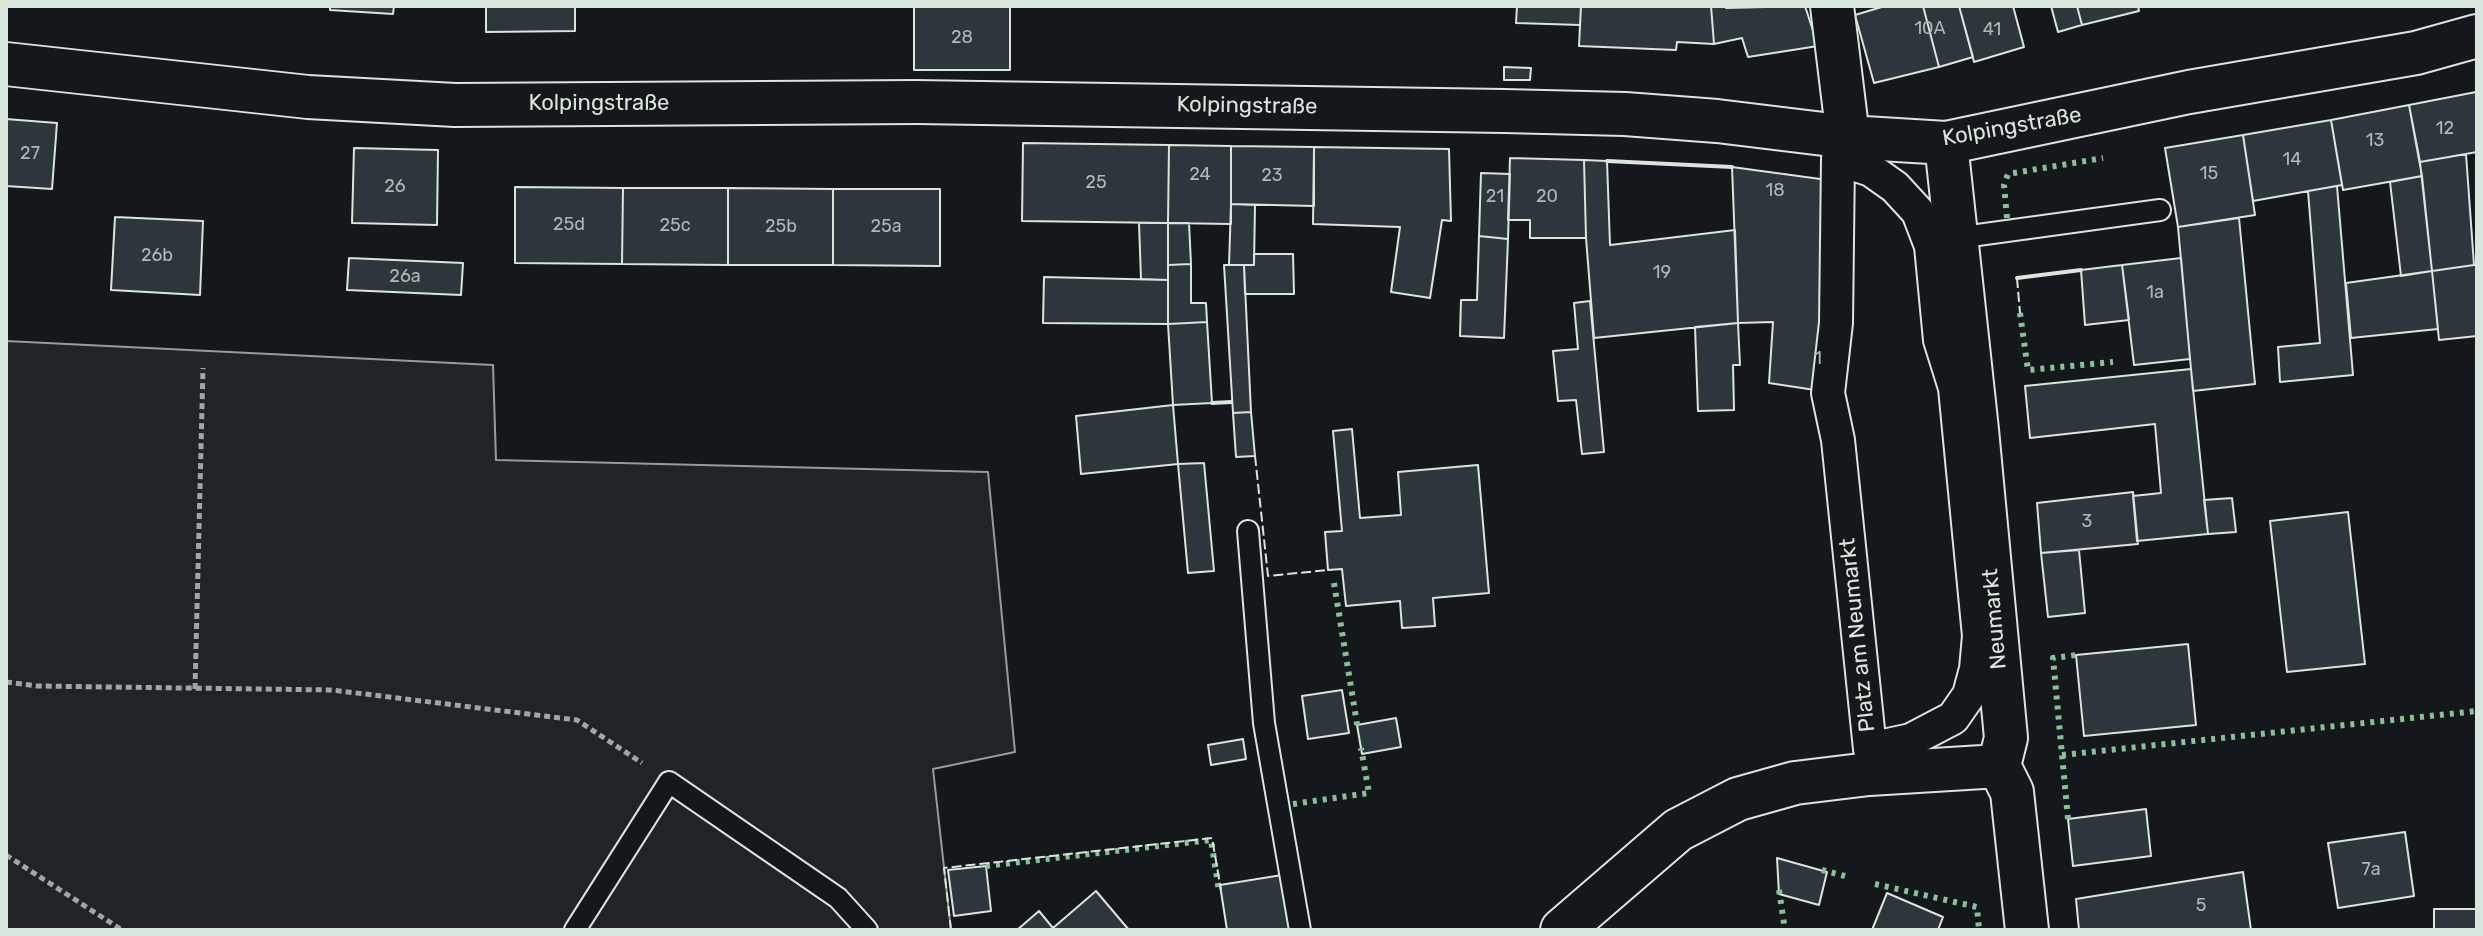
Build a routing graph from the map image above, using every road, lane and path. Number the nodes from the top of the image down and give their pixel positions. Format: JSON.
{"nodes":[{"id":1,"x":1832,"y":6,"type":"edge"},
{"id":2,"x":2477,"y":36,"type":"edge"},
{"id":3,"x":6,"y":64,"type":"edge"},
{"id":4,"x":1848,"y":137,"type":"junction"},
{"id":5,"x":1946,"y":143,"type":"junction"},
{"id":6,"x":1836,"y":180,"type":"joint"},
{"id":7,"x":2160,"y":210,"type":"dead end"},
{"id":8,"x":1956,"y":238,"type":"junction"},
{"id":9,"x":203,"y":368,"type":"dead end"},
{"id":10,"x":1248,"y":531,"type":"dead end"},
{"id":11,"x":6,"y":682,"type":"edge"},
{"id":12,"x":195,"y":689,"type":"junction"},
{"id":13,"x":1999,"y":766,"type":"junction"},
{"id":14,"x":669,"y":782,"type":"junction"},
{"id":15,"x":6,"y":855,"type":"edge"},
{"id":16,"x":122,"y":930,"type":"edge"},
{"id":17,"x":575,"y":930,"type":"edge"},
{"id":18,"x":867,"y":930,"type":"edge"},
{"id":19,"x":1300,"y":930,"type":"edge"},
{"id":20,"x":1562,"y":930,"type":"edge"},
{"id":21,"x":2027,"y":930,"type":"edge"}],
"edges":[{"from":1,"to":4,"type":"street"},
{"from":2,"to":5,"type":"street","name":"Kolpingstraße"},
{"from":3,"to":4,"type":"street","name":"Kolpingstraße"},
{"from":4,"to":5,"type":"street","name":"Kolpingstraße"},
{"from":5,"to":8,"type":"street","name":"Neumarkt"},
{"from":6,"to":6,"type":"street","name":"Platz am Neumarkt"},
{"from":7,"to":8,"type":"lane"},
{"from":8,"to":13,"type":"street","name":"Neumarkt"},
{"from":9,"to":12,"type":"path"},
{"from":10,"to":19,"type":"lane"},
{"from":11,"to":12,"type":"path"},
{"from":12,"to":14,"type":"path"},
{"from":13,"to":20,"type":"street"},
{"from":13,"to":21,"type":"street"},
{"from":14,"to":17,"type":"lane"},
{"from":14,"to":18,"type":"lane"},
{"from":15,"to":16,"type":"path"}]}
